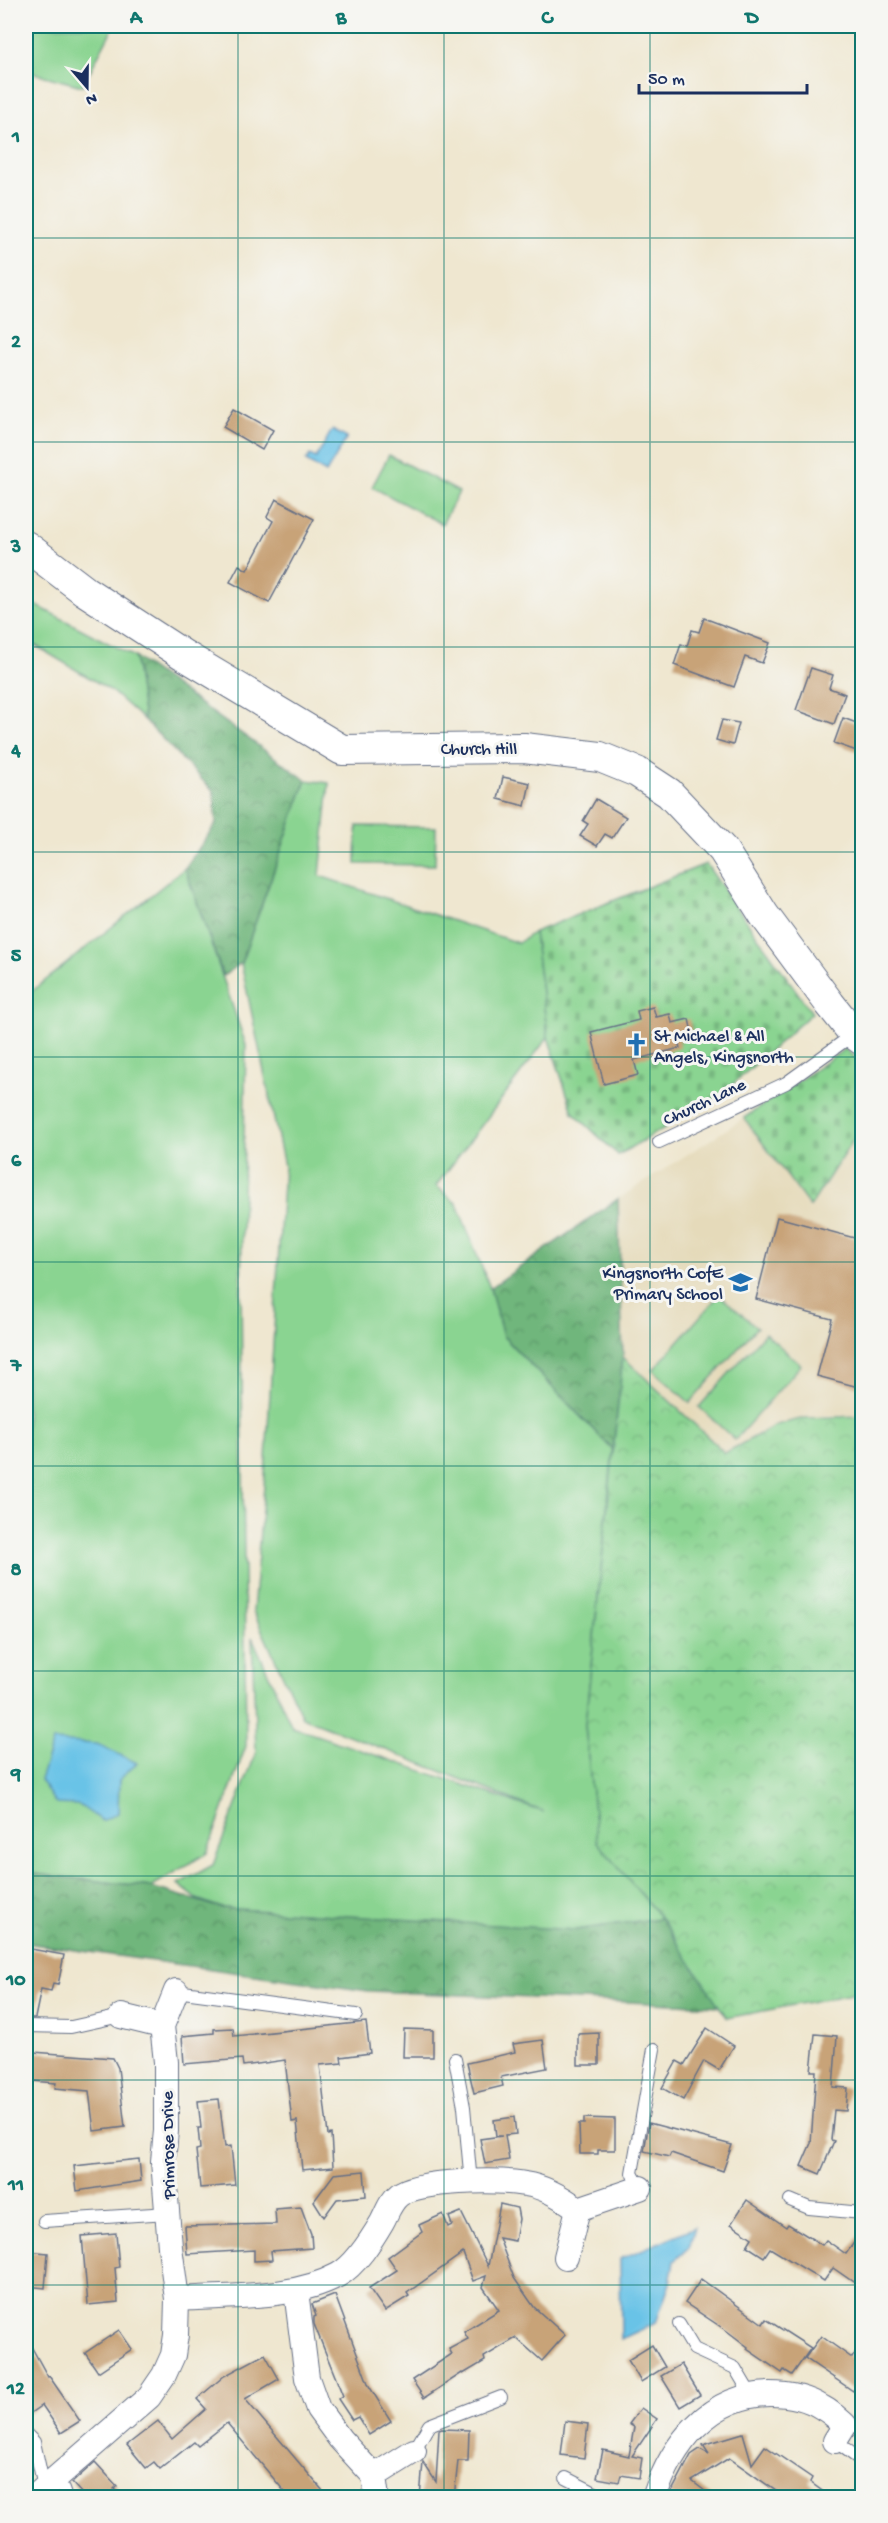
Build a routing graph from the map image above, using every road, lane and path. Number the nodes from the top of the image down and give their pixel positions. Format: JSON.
{"nodes":[{"id":1,"x":26,"y":546,"type":"edge"},
{"id":2,"x":858,"y":1037,"type":"edge"},
{"id":3,"x":659,"y":1142,"type":"dead end"},
{"id":4,"x":176,"y":1991,"type":"joint"},
{"id":5,"x":121,"y":2016,"type":"joint"},
{"id":6,"x":356,"y":2016,"type":"dead end"},
{"id":7,"x":26,"y":2026,"type":"edge"},
{"id":8,"x":162,"y":2026,"type":"junction"},
{"id":9,"x":654,"y":2049,"type":"dead end"},
{"id":10,"x":455,"y":2059,"type":"dead end"},
{"id":11,"x":471,"y":2183,"type":"junction"},
{"id":12,"x":640,"y":2188,"type":"joint"},
{"id":13,"x":790,"y":2200,"type":"dead end"},
{"id":14,"x":578,"y":2209,"type":"junction"},
{"id":15,"x":168,"y":2213,"type":"junction"},
{"id":16,"x":862,"y":2213,"type":"edge"},
{"id":17,"x":44,"y":2221,"type":"dead end"},
{"id":18,"x":566,"y":2258,"type":"dead end"},
{"id":19,"x":296,"y":2291,"type":"junction"},
{"id":20,"x":177,"y":2299,"type":"junction"},
{"id":21,"x":679,"y":2324,"type":"dead end"},
{"id":22,"x":751,"y":2395,"type":"junction"},
{"id":23,"x":501,"y":2397,"type":"dead end"},
{"id":24,"x":26,"y":2434,"type":"edge"},
{"id":25,"x":835,"y":2441,"type":"joint"},
{"id":26,"x":414,"y":2451,"type":"joint"},
{"id":27,"x":862,"y":2461,"type":"edge"},
{"id":28,"x":566,"y":2478,"type":"dead end"},
{"id":29,"x":375,"y":2487,"type":"edge"},
{"id":30,"x":50,"y":2489,"type":"edge"},
{"id":31,"x":605,"y":2498,"type":"edge"},
{"id":32,"x":654,"y":2498,"type":"edge"}],
"edges":[{"from":1,"to":2,"type":"street","name":"Church Hill"},
{"from":2,"to":3,"type":"lane","name":"Church Lane"},
{"from":4,"to":6,"type":"lane"},
{"from":4,"to":8,"type":"street","name":"Primrose Drive"},
{"from":5,"to":7,"type":"lane"},
{"from":5,"to":8,"type":"street"},
{"from":8,"to":15,"type":"street","name":"Primrose Drive"},
{"from":9,"to":12,"type":"lane"},
{"from":10,"to":11,"type":"lane"},
{"from":11,"to":14,"type":"street"},
{"from":11,"to":19,"type":"street"},
{"from":12,"to":14,"type":"street"},
{"from":13,"to":16,"type":"lane"},
{"from":14,"to":18,"type":"street"},
{"from":15,"to":17,"type":"lane"},
{"from":15,"to":20,"type":"street","name":"Primrose Drive"},
{"from":19,"to":20,"type":"street"},
{"from":19,"to":29,"type":"street"},
{"from":20,"to":30,"type":"street","name":"Primrose Drive"},
{"from":21,"to":22,"type":"lane"},
{"from":22,"to":25,"type":"street"},
{"from":22,"to":32,"type":"street"},
{"from":23,"to":26,"type":"lane"},
{"from":24,"to":30,"type":"lane"},
{"from":25,"to":27,"type":"lane"},
{"from":26,"to":29,"type":"street"},
{"from":28,"to":31,"type":"lane"}]}
